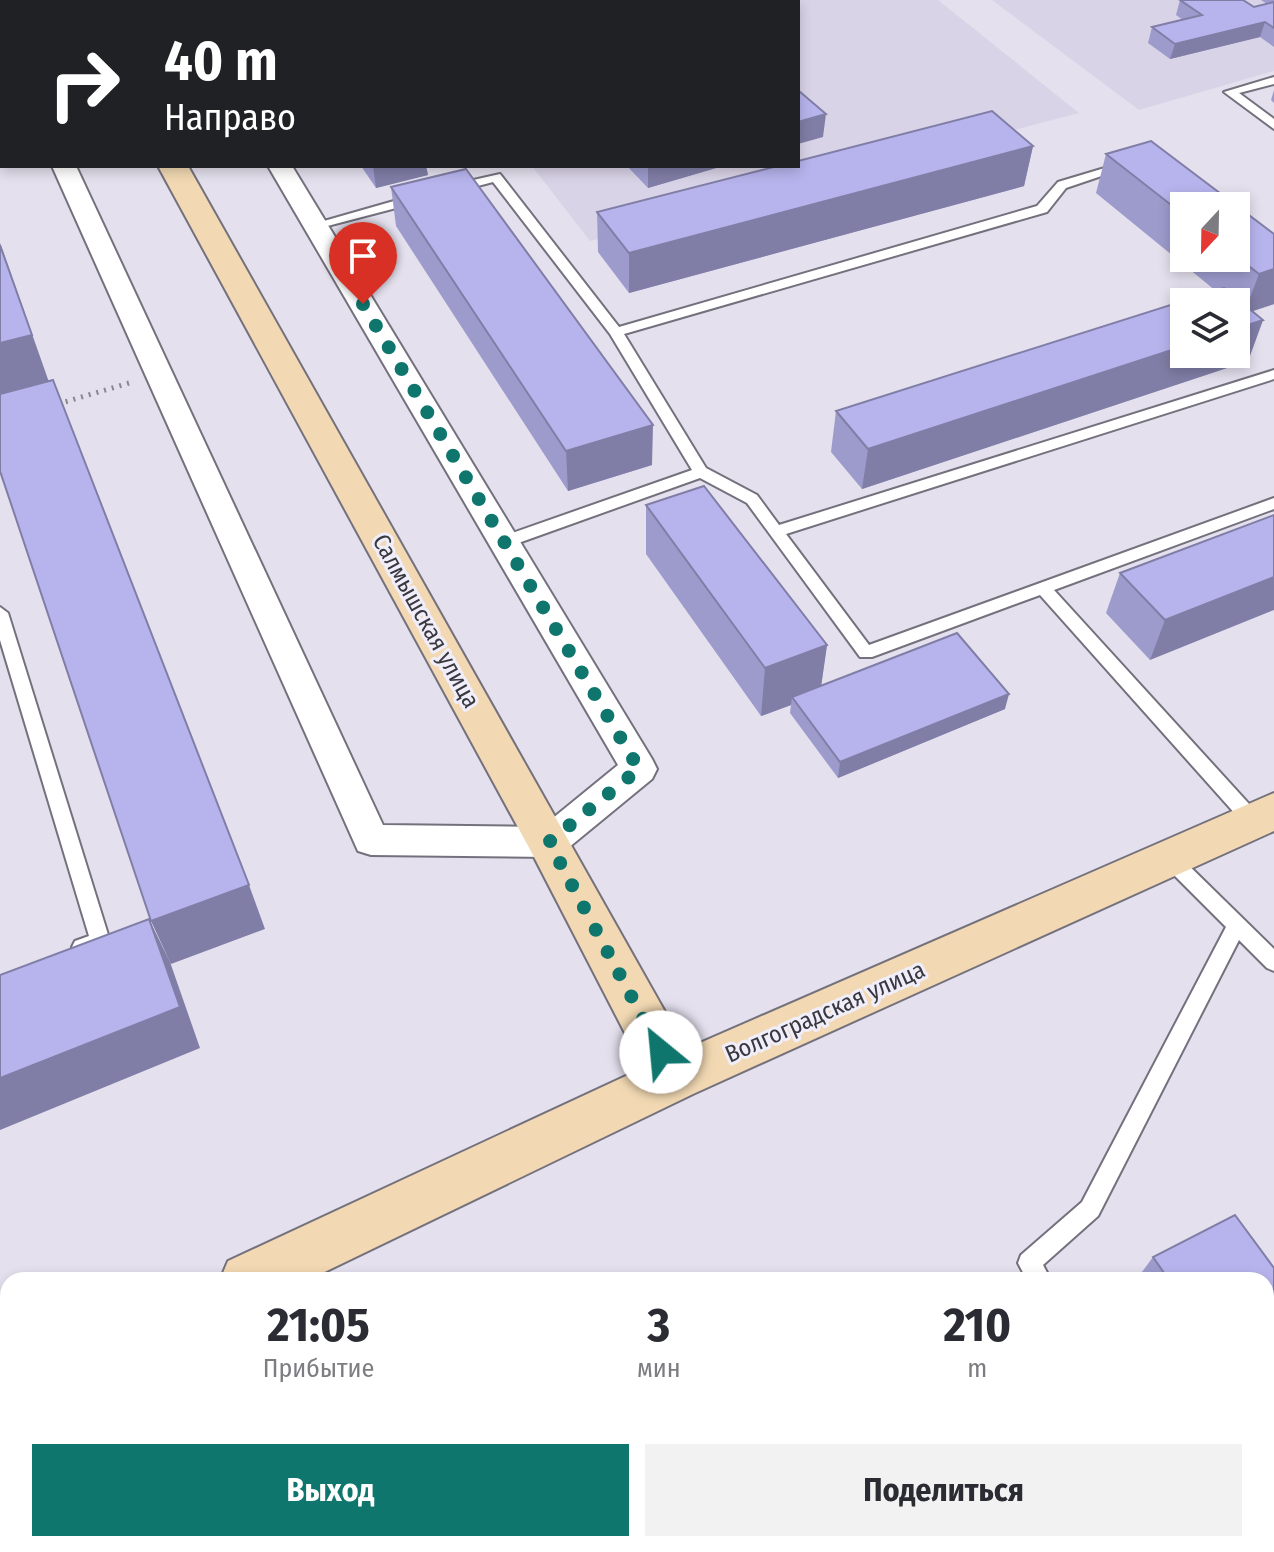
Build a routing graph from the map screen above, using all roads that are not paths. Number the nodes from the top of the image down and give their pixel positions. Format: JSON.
{"nodes":[{"id":1,"x":1274,"y":80,"type":"edge"},
{"id":2,"x":1274,"y":125,"type":"edge"},
{"id":3,"x":1133,"y":164,"type":"edge"},
{"id":4,"x":65,"y":168,"type":"edge"},
{"id":5,"x":174,"y":168,"type":"edge"},
{"id":6,"x":281,"y":168,"type":"edge"},
{"id":7,"x":491,"y":172,"type":"edge"},
{"id":8,"x":316,"y":225,"type":"junction"},
{"id":9,"x":616,"y":332,"type":"junction"},
{"id":10,"x":1274,"y":374,"type":"edge"},
{"id":11,"x":701,"y":472,"type":"junction"},
{"id":12,"x":1274,"y":503,"type":"edge"},
{"id":13,"x":777,"y":531,"type":"junction"},
{"id":14,"x":504,"y":542,"type":"junction"},
{"id":15,"x":1043,"y":588,"type":"junction"},
{"id":16,"x":0,"y":613,"type":"edge"},
{"id":17,"x":1263,"y":816,"type":"edge"},
{"id":18,"x":549,"y":842,"type":"junction"},
{"id":19,"x":1169,"y":858,"type":"junction"},
{"id":20,"x":1237,"y":926,"type":"junction"},
{"id":21,"x":57,"y":956,"type":"edge"},
{"id":22,"x":1274,"y":962,"type":"edge"},
{"id":23,"x":675,"y":1078,"type":"junction"},
{"id":24,"x":265,"y":1272,"type":"edge"},
{"id":25,"x":1035,"y":1272,"type":"edge"}],
"edges":[{"from":1,"to":2,"type":"lane"},
{"from":3,"to":9,"type":"lane"},
{"from":4,"to":18,"type":"street"},
{"from":5,"to":18,"type":"main road","name":"Салмышская улица"},
{"from":6,"to":8,"type":"street"},
{"from":7,"to":8,"type":"lane"},
{"from":7,"to":9,"type":"lane"},
{"from":8,"to":14,"type":"street"},
{"from":9,"to":11,"type":"lane"},
{"from":10,"to":13,"type":"lane"},
{"from":11,"to":13,"type":"lane"},
{"from":11,"to":14,"type":"lane"},
{"from":12,"to":15,"type":"lane"},
{"from":13,"to":15,"type":"lane"},
{"from":14,"to":18,"type":"street"},
{"from":15,"to":17,"type":"lane"},
{"from":16,"to":21,"type":"lane"},
{"from":17,"to":19,"type":"main road","name":"Волгоградская улица"},
{"from":18,"to":23,"type":"main road","name":"Салмышская улица"},
{"from":19,"to":20,"type":"lane"},
{"from":19,"to":23,"type":"main road","name":"Волгоградская улица"},
{"from":20,"to":22,"type":"lane"},
{"from":20,"to":25,"type":"lane"},
{"from":23,"to":24,"type":"main road","name":"Волгоградская улица"}]}
